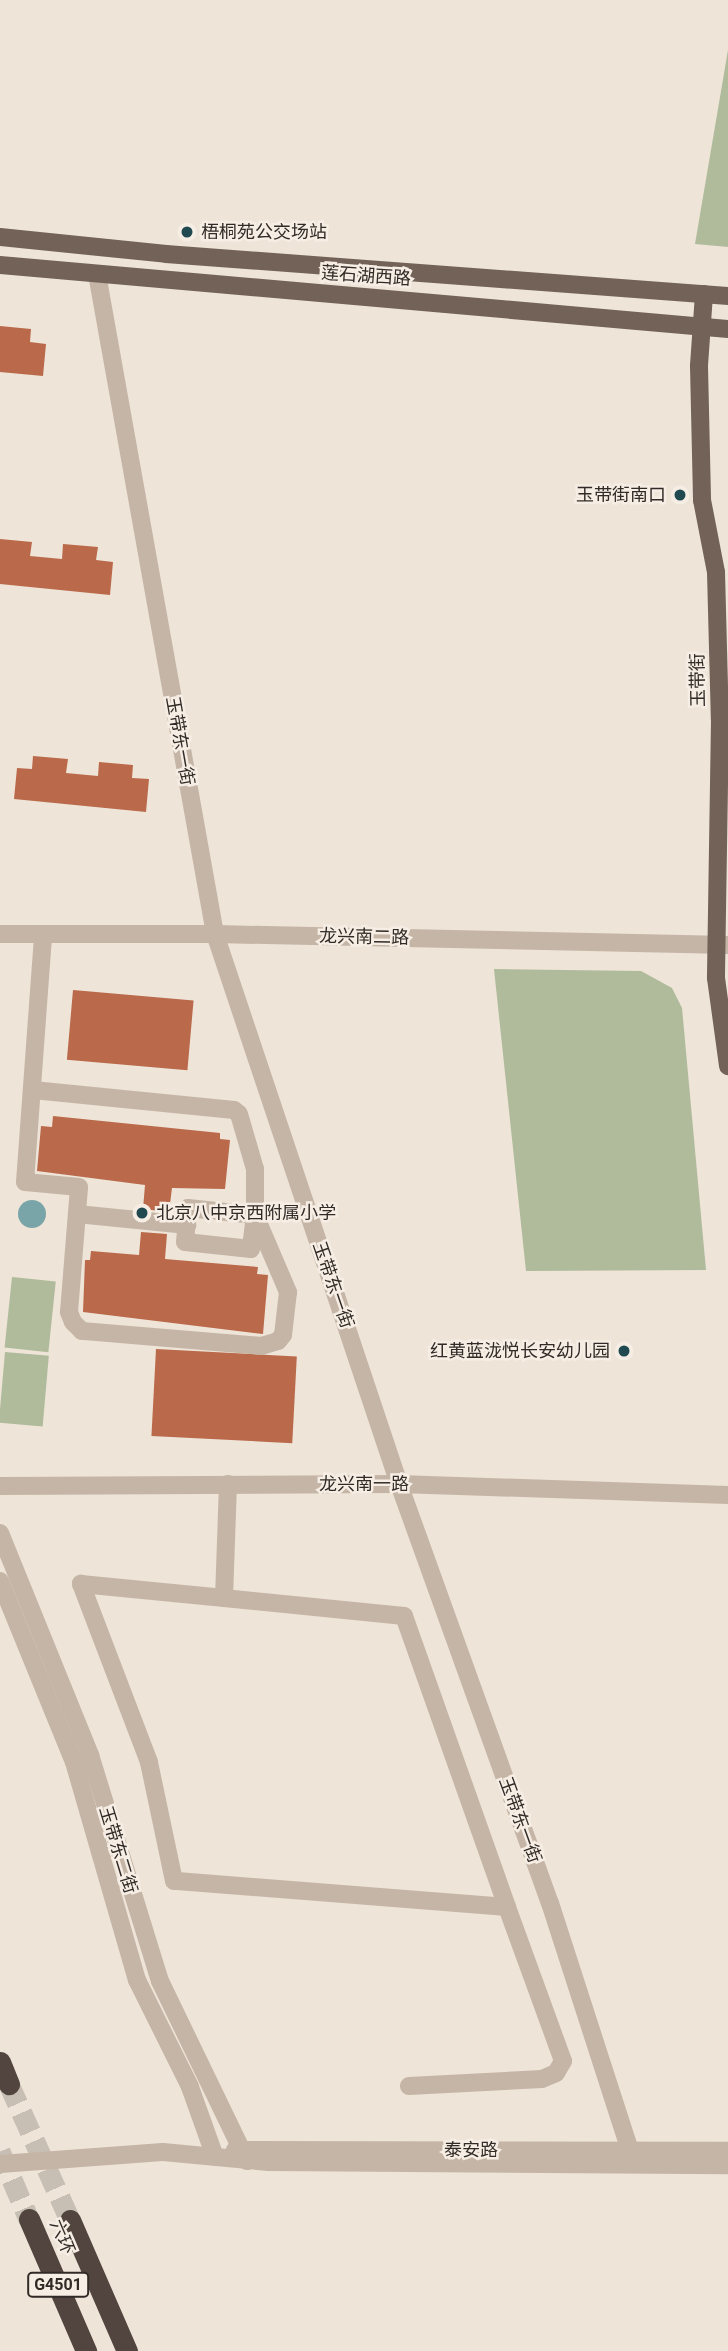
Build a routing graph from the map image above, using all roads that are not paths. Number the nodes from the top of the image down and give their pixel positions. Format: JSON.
{"nodes":[{"id":1,"x":0,"y":237,"type":"edge"},
{"id":2,"x":0,"y":265,"type":"edge"},
{"id":3,"x":96,"y":274,"type":"junction"},
{"id":4,"x":704,"y":294,"type":"junction"},
{"id":5,"x":728,"y":296,"type":"edge"},
{"id":6,"x":701,"y":327,"type":"junction"},
{"id":7,"x":728,"y":329,"type":"edge"},
{"id":8,"x":0,"y":934,"type":"edge"},
{"id":9,"x":215,"y":934,"type":"junction"},
{"id":10,"x":43,"y":935,"type":"junction"},
{"id":11,"x":721,"y":944,"type":"edge"},
{"id":12,"x":728,"y":1066,"type":"edge"},
{"id":13,"x":33,"y":1090,"type":"junction"},
{"id":14,"x":77,"y":1214,"type":"junction"},
{"id":15,"x":255,"y":1214,"type":"junction"},
{"id":16,"x":187,"y":1225,"type":"junction"},
{"id":17,"x":228,"y":1484,"type":"junction"},
{"id":18,"x":399,"y":1484,"type":"junction"},
{"id":19,"x":0,"y":1486,"type":"edge"},
{"id":20,"x":728,"y":1495,"type":"edge"},
{"id":21,"x":0,"y":1533,"type":"edge"},
{"id":22,"x":0,"y":1581,"type":"edge"},
{"id":23,"x":224,"y":1598,"type":"junction"},
{"id":24,"x":507,"y":1907,"type":"junction"},
{"id":25,"x":0,"y":2062,"type":"edge"},
{"id":26,"x":9,"y":2084,"type":"tunnel mouth"},
{"id":27,"x":410,"y":2086,"type":"dead end"},
{"id":28,"x":630,"y":2151,"type":"junction"},
{"id":29,"x":728,"y":2151,"type":"edge"},
{"id":30,"x":245,"y":2154,"type":"junction"},
{"id":31,"x":215,"y":2157,"type":"junction"},
{"id":32,"x":0,"y":2164,"type":"edge"},
{"id":33,"x":728,"y":2165,"type":"edge"},
{"id":34,"x":29,"y":2219,"type":"tunnel mouth"},
{"id":35,"x":70,"y":2220,"type":"tunnel mouth"},
{"id":36,"x":86,"y":2351,"type":"edge"},
{"id":37,"x":127,"y":2351,"type":"edge"}],
"edges":[{"from":1,"to":4,"type":"main road","name":"莲石湖西路"},
{"from":2,"to":3,"type":"main road","name":"莲石湖西路"},
{"from":3,"to":6,"type":"main road","name":"莲石湖西路"},
{"from":3,"to":9,"type":"street","name":"玉带东一街"},
{"from":4,"to":5,"type":"main road","name":"莲石湖西路"},
{"from":4,"to":6,"type":"main road","name":"玉带街"},
{"from":6,"to":7,"type":"main road","name":"莲石湖西路"},
{"from":6,"to":11,"type":"main road","name":"玉带街"},
{"from":8,"to":10,"type":"street","name":"龙兴南二路"},
{"from":9,"to":10,"type":"street","name":"龙兴南二路"},
{"from":9,"to":11,"type":"street","name":"龙兴南二路"},
{"from":9,"to":18,"type":"street","name":"玉带东一街"},
{"from":10,"to":13,"type":"street"},
{"from":11,"to":12,"type":"main road","name":"玉带街"},
{"from":13,"to":14,"type":"street"},
{"from":13,"to":15,"type":"street"},
{"from":14,"to":15,"type":"street"},
{"from":14,"to":16,"type":"street"},
{"from":15,"to":16,"type":"street"},
{"from":15,"to":16,"type":"street"},
{"from":17,"to":18,"type":"street","name":"龙兴南一路"},
{"from":17,"to":19,"type":"street","name":"龙兴南一路"},
{"from":17,"to":23,"type":"street"},
{"from":18,"to":20,"type":"street","name":"龙兴南一路"},
{"from":18,"to":28,"type":"street","name":"玉带东一街"},
{"from":21,"to":30,"type":"street","name":"玉带东二街"},
{"from":22,"to":31,"type":"street","name":"玉带东二街"},
{"from":23,"to":24,"type":"street"},
{"from":23,"to":24,"type":"street"},
{"from":24,"to":27,"type":"street"},
{"from":25,"to":26,"type":"highway"},
{"from":28,"to":29,"type":"street","name":"泰安路"},
{"from":28,"to":30,"type":"street","name":"泰安路"},
{"from":30,"to":31,"type":"street","name":"泰安路"},
{"from":30,"to":33,"type":"street","name":"泰安路"},
{"from":31,"to":32,"type":"street","name":"泰安路"},
{"from":34,"to":36,"type":"highway","name":"六环","number":"G4501"},
{"from":35,"to":37,"type":"highway","name":"六环","number":"G4501"}]}
